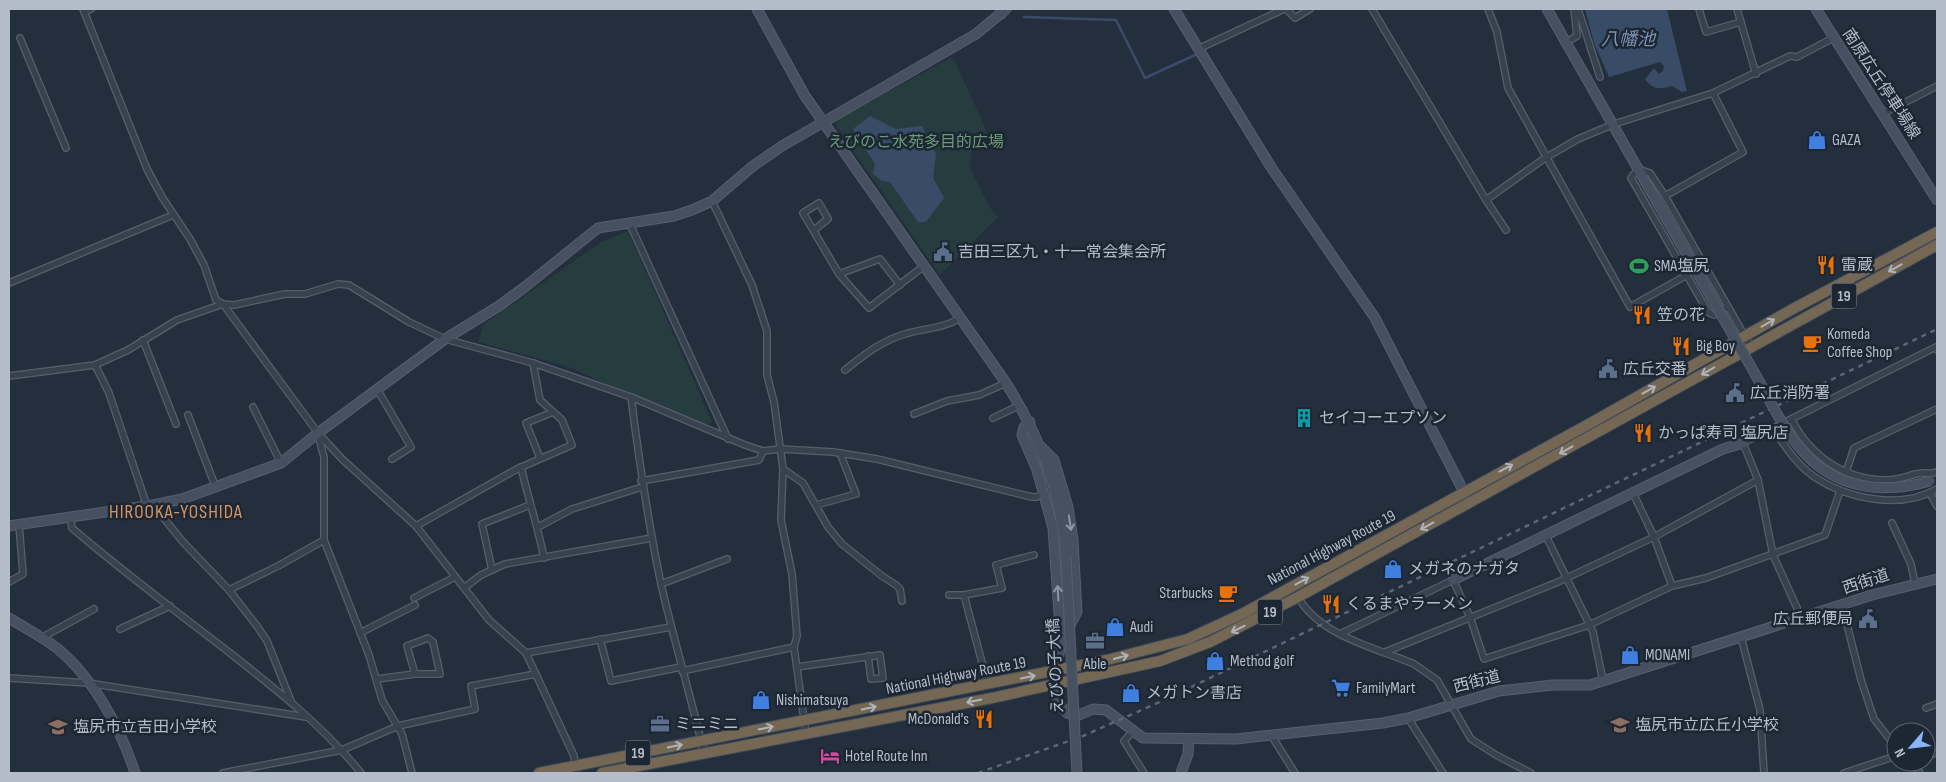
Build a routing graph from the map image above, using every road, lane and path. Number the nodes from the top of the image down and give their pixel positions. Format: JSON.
{"nodes":[{"id":1,"x":91,"y":9,"type":"edge"},
{"id":2,"x":757,"y":9,"type":"edge"},
{"id":3,"x":1006,"y":9,"type":"edge"},
{"id":4,"x":1174,"y":9,"type":"edge"},
{"id":5,"x":1285,"y":9,"type":"edge"},
{"id":6,"x":1310,"y":9,"type":"edge"},
{"id":7,"x":1372,"y":9,"type":"edge"},
{"id":8,"x":1488,"y":9,"type":"edge"},
{"id":9,"x":1548,"y":9,"type":"edge"},
{"id":10,"x":1574,"y":9,"type":"edge"},
{"id":11,"x":1578,"y":9,"type":"edge"},
{"id":12,"x":1699,"y":9,"type":"edge"},
{"id":13,"x":1737,"y":9,"type":"edge"},
{"id":14,"x":1816,"y":9,"type":"edge"},
{"id":15,"x":83,"y":10,"type":"edge"},
{"id":16,"x":1741,"y":22,"type":"junction"},
{"id":17,"x":20,"y":38,"type":"dead end"},
{"id":18,"x":1833,"y":38,"type":"junction"},
{"id":19,"x":1572,"y":39,"type":"dead end"},
{"id":20,"x":1198,"y":49,"type":"junction"},
{"id":21,"x":1756,"y":74,"type":"junction"},
{"id":22,"x":1600,"y":77,"type":"dead end"},
{"id":23,"x":1937,"y":86,"type":"edge"},
{"id":24,"x":1713,"y":93,"type":"junction"},
{"id":25,"x":1884,"y":113,"type":"junction"},
{"id":26,"x":823,"y":122,"type":"junction"},
{"id":27,"x":1614,"y":124,"type":"junction"},
{"id":28,"x":66,"y":148,"type":"dead end"},
{"id":29,"x":1545,"y":158,"type":"junction"},
{"id":30,"x":1638,"y":169,"type":"junction"},
{"id":31,"x":1665,"y":196,"type":"junction"},
{"id":32,"x":1486,"y":200,"type":"junction"},
{"id":33,"x":1937,"y":200,"type":"edge"},
{"id":34,"x":712,"y":201,"type":"junction"},
{"id":35,"x":173,"y":215,"type":"junction"},
{"id":36,"x":629,"y":222,"type":"junction"},
{"id":37,"x":814,"y":230,"type":"junction"},
{"id":38,"x":1506,"y":230,"type":"dead end"},
{"id":39,"x":1937,"y":232,"type":"edge"},
{"id":40,"x":1937,"y":245,"type":"edge"},
{"id":41,"x":924,"y":266,"type":"junction"},
{"id":42,"x":839,"y":274,"type":"junction"},
{"id":43,"x":1687,"y":275,"type":"junction"},
{"id":44,"x":9,"y":283,"type":"edge"},
{"id":45,"x":900,"y":285,"type":"junction"},
{"id":46,"x":223,"y":304,"type":"junction"},
{"id":47,"x":1728,"y":307,"type":"junction"},
{"id":48,"x":960,"y":318,"type":"junction"},
{"id":49,"x":1745,"y":337,"type":"junction"},
{"id":50,"x":445,"y":339,"type":"junction"},
{"id":51,"x":143,"y":340,"type":"junction"},
{"id":52,"x":1751,"y":347,"type":"junction"},
{"id":53,"x":1937,"y":350,"type":"edge"},
{"id":54,"x":533,"y":363,"type":"junction"},
{"id":55,"x":95,"y":365,"type":"junction"},
{"id":56,"x":845,"y":370,"type":"dead end"},
{"id":57,"x":9,"y":376,"type":"edge"},
{"id":58,"x":1006,"y":383,"type":"junction"},
{"id":59,"x":377,"y":389,"type":"junction"},
{"id":60,"x":631,"y":396,"type":"junction"},
{"id":61,"x":1020,"y":405,"type":"junction"},
{"id":62,"x":253,"y":407,"type":"dead end"},
{"id":63,"x":1937,"y":409,"type":"edge"},
{"id":64,"x":553,"y":412,"type":"junction"},
{"id":65,"x":914,"y":414,"type":"dead end"},
{"id":66,"x":188,"y":415,"type":"dead end"},
{"id":67,"x":993,"y":418,"type":"dead end"},
{"id":68,"x":1792,"y":420,"type":"junction"},
{"id":69,"x":1030,"y":422,"type":"junction"},
{"id":70,"x":176,"y":424,"type":"dead end"},
{"id":71,"x":1773,"y":429,"type":"junction"},
{"id":72,"x":318,"y":433,"type":"junction"},
{"id":73,"x":728,"y":439,"type":"junction"},
{"id":74,"x":1743,"y":443,"type":"junction"},
{"id":75,"x":1041,"y":447,"type":"junction"},
{"id":76,"x":780,"y":449,"type":"junction"},
{"id":77,"x":763,"y":451,"type":"junction"},
{"id":78,"x":840,"y":453,"type":"junction"},
{"id":79,"x":540,"y":458,"type":"junction"},
{"id":80,"x":392,"y":459,"type":"dead end"},
{"id":81,"x":281,"y":463,"type":"junction"},
{"id":82,"x":521,"y":467,"type":"junction"},
{"id":83,"x":782,"y":469,"type":"junction"},
{"id":84,"x":1846,"y":472,"type":"junction"},
{"id":85,"x":1937,"y":472,"type":"edge"},
{"id":86,"x":1758,"y":480,"type":"junction"},
{"id":87,"x":1934,"y":480,"type":"edge"},
{"id":88,"x":642,"y":484,"type":"junction"},
{"id":89,"x":216,"y":488,"type":"junction"},
{"id":90,"x":1937,"y":489,"type":"edge"},
{"id":91,"x":1840,"y":490,"type":"junction"},
{"id":92,"x":1463,"y":491,"type":"junction"},
{"id":93,"x":1633,"y":492,"type":"junction"},
{"id":94,"x":1043,"y":493,"type":"junction"},
{"id":95,"x":1930,"y":493,"type":"junction"},
{"id":96,"x":1469,"y":502,"type":"junction"},
{"id":97,"x":530,"y":505,"type":"junction"},
{"id":98,"x":816,"y":505,"type":"junction"},
{"id":99,"x":150,"y":506,"type":"junction"},
{"id":100,"x":1937,"y":506,"type":"edge"},
{"id":101,"x":70,"y":517,"type":"junction"},
{"id":102,"x":1892,"y":523,"type":"dead end"},
{"id":103,"x":19,"y":525,"type":"junction"},
{"id":104,"x":9,"y":526,"type":"edge"},
{"id":105,"x":416,"y":526,"type":"junction"},
{"id":106,"x":538,"y":528,"type":"junction"},
{"id":107,"x":1546,"y":536,"type":"junction"},
{"id":108,"x":1654,"y":536,"type":"junction"},
{"id":109,"x":652,"y":538,"type":"junction"},
{"id":110,"x":324,"y":540,"type":"junction"},
{"id":111,"x":1034,"y":555,"type":"dead end"},
{"id":112,"x":1773,"y":555,"type":"junction"},
{"id":113,"x":544,"y":558,"type":"junction"},
{"id":114,"x":728,"y":559,"type":"dead end"},
{"id":115,"x":492,"y":570,"type":"junction"},
{"id":116,"x":455,"y":577,"type":"junction"},
{"id":117,"x":1566,"y":578,"type":"junction"},
{"id":118,"x":1937,"y":579,"type":"edge"},
{"id":119,"x":1453,"y":580,"type":"junction"},
{"id":120,"x":9,"y":582,"type":"edge"},
{"id":121,"x":1915,"y":583,"type":"junction"},
{"id":122,"x":661,"y":584,"type":"junction"},
{"id":123,"x":1672,"y":586,"type":"junction"},
{"id":124,"x":464,"y":588,"type":"junction"},
{"id":125,"x":229,"y":590,"type":"junction"},
{"id":126,"x":949,"y":595,"type":"dead end"},
{"id":127,"x":964,"y":595,"type":"junction"},
{"id":128,"x":1298,"y":597,"type":"junction"},
{"id":129,"x":414,"y":598,"type":"dead end"},
{"id":130,"x":902,"y":601,"type":"dead end"},
{"id":131,"x":415,"y":605,"type":"dead end"},
{"id":132,"x":170,"y":606,"type":"junction"},
{"id":133,"x":1842,"y":606,"type":"junction"},
{"id":134,"x":94,"y":608,"type":"dead end"},
{"id":135,"x":1470,"y":617,"type":"junction"},
{"id":136,"x":9,"y":618,"type":"edge"},
{"id":137,"x":1802,"y":619,"type":"junction"},
{"id":138,"x":1589,"y":625,"type":"junction"},
{"id":139,"x":671,"y":627,"type":"junction"},
{"id":140,"x":120,"y":630,"type":"dead end"},
{"id":141,"x":360,"y":633,"type":"junction"},
{"id":142,"x":1340,"y":634,"type":"junction"},
{"id":143,"x":41,"y":638,"type":"junction"},
{"id":144,"x":1741,"y":638,"type":"junction"},
{"id":145,"x":600,"y":640,"type":"junction"},
{"id":146,"x":1061,"y":642,"type":"junction"},
{"id":147,"x":794,"y":647,"type":"junction"},
{"id":148,"x":1385,"y":652,"type":"junction"},
{"id":149,"x":526,"y":653,"type":"junction"},
{"id":150,"x":868,"y":656,"type":"dead end"},
{"id":151,"x":797,"y":667,"type":"junction"},
{"id":152,"x":682,"y":669,"type":"junction"},
{"id":153,"x":1056,"y":671,"type":"junction"},
{"id":154,"x":415,"y":674,"type":"junction"},
{"id":155,"x":536,"y":674,"type":"junction"},
{"id":156,"x":9,"y":678,"type":"edge"},
{"id":157,"x":377,"y":679,"type":"junction"},
{"id":158,"x":1603,"y":681,"type":"junction"},
{"id":159,"x":88,"y":683,"type":"junction"},
{"id":160,"x":1056,"y":684,"type":"junction"},
{"id":161,"x":988,"y":685,"type":"junction"},
{"id":162,"x":292,"y":703,"type":"junction"},
{"id":163,"x":1452,"y":703,"type":"junction"},
{"id":164,"x":1937,"y":704,"type":"edge"},
{"id":165,"x":1926,"y":708,"type":"dead end"},
{"id":166,"x":306,"y":717,"type":"junction"},
{"id":167,"x":1408,"y":718,"type":"junction"},
{"id":168,"x":804,"y":721,"type":"junction"},
{"id":169,"x":398,"y":726,"type":"junction"},
{"id":170,"x":1133,"y":732,"type":"junction"},
{"id":171,"x":806,"y":734,"type":"junction"},
{"id":172,"x":1886,"y":734,"type":"edge"},
{"id":173,"x":1271,"y":735,"type":"junction"},
{"id":174,"x":1189,"y":738,"type":"junction"},
{"id":175,"x":701,"y":741,"type":"junction"},
{"id":176,"x":342,"y":750,"type":"junction"},
{"id":177,"x":704,"y":754,"type":"junction"},
{"id":178,"x":1886,"y":759,"type":"edge"},
{"id":179,"x":576,"y":769,"type":"edge"},
{"id":180,"x":135,"y":773,"type":"edge"},
{"id":181,"x":223,"y":773,"type":"edge"},
{"id":182,"x":361,"y":773,"type":"edge"},
{"id":183,"x":412,"y":773,"type":"edge"},
{"id":184,"x":539,"y":773,"type":"edge"},
{"id":185,"x":602,"y":773,"type":"edge"},
{"id":186,"x":1078,"y":773,"type":"edge"},
{"id":187,"x":1144,"y":773,"type":"edge"},
{"id":188,"x":1181,"y":773,"type":"edge"},
{"id":189,"x":1295,"y":773,"type":"edge"},
{"id":190,"x":1443,"y":773,"type":"edge"},
{"id":191,"x":1531,"y":773,"type":"edge"},
{"id":192,"x":1764,"y":773,"type":"edge"},
{"id":193,"x":1844,"y":773,"type":"edge"}],
"edges":[{"from":1,"to":15,"type":"street"},
{"from":2,"to":26,"type":"street"},
{"from":3,"to":26,"type":"street"},
{"from":4,"to":20,"type":"street"},
{"from":5,"to":6,"type":"street"},
{"from":5,"to":20,"type":"street"},
{"from":7,"to":32,"type":"street"},
{"from":8,"to":29,"type":"street"},
{"from":9,"to":27,"type":"street"},
{"from":10,"to":19,"type":"street"},
{"from":11,"to":22,"type":"street"},
{"from":12,"to":16,"type":"street"},
{"from":13,"to":16,"type":"street"},
{"from":14,"to":18,"type":"street","name":"南原広丘停車場線"},
{"from":15,"to":35,"type":"street"},
{"from":16,"to":21,"type":"street"},
{"from":17,"to":28,"type":"street"},
{"from":18,"to":21,"type":"street"},
{"from":18,"to":25,"type":"street","name":"南原広丘停車場線"},
{"from":20,"to":92,"type":"street"},
{"from":21,"to":24,"type":"street"},
{"from":23,"to":25,"type":"street"},
{"from":24,"to":27,"type":"street"},
{"from":24,"to":31,"type":"street"},
{"from":25,"to":33,"type":"street","name":"南原広丘停車場線"},
{"from":26,"to":34,"type":"street"},
{"from":26,"to":41,"type":"street"},
{"from":27,"to":29,"type":"street"},
{"from":27,"to":30,"type":"street"},
{"from":29,"to":32,"type":"street"},
{"from":29,"to":43,"type":"street"},
{"from":30,"to":31,"type":"street"},
{"from":30,"to":43,"type":"street"},
{"from":30,"to":87,"type":"street","bridge":true},
{"from":31,"to":47,"type":"street"},
{"from":32,"to":38,"type":"street"},
{"from":34,"to":36,"type":"street"},
{"from":34,"to":76,"type":"street"},
{"from":35,"to":44,"type":"street"},
{"from":35,"to":46,"type":"street"},
{"from":36,"to":50,"type":"street"},
{"from":36,"to":73,"type":"street"},
{"from":37,"to":37,"type":"street"},
{"from":37,"to":42,"type":"street"},
{"from":49,"to":39,"type":"highway","name":"National Highway Route 19","number":"19","one_way":true},
{"from":40,"to":52,"type":"highway","name":"National Highway Route 19","number":"19","one_way":true},
{"from":41,"to":45,"type":"street"},
{"from":41,"to":48,"type":"street"},
{"from":42,"to":45,"type":"street"},
{"from":42,"to":45,"type":"street"},
{"from":43,"to":47,"type":"street"},
{"from":46,"to":50,"type":"street"},
{"from":46,"to":51,"type":"street"},
{"from":46,"to":72,"type":"street"},
{"from":47,"to":49,"type":"street"},
{"from":48,"to":56,"type":"street"},
{"from":48,"to":58,"type":"street"},
{"from":49,"to":52,"type":"street"},
{"from":92,"to":49,"type":"highway","name":"National Highway Route 19","number":"19","one_way":true},
{"from":50,"to":54,"type":"street"},
{"from":50,"to":59,"type":"street"},
{"from":51,"to":55,"type":"street"},
{"from":51,"to":70,"type":"street"},
{"from":52,"to":96,"type":"highway","name":"National Highway Route 19","number":"19","one_way":true},
{"from":53,"to":68,"type":"street"},
{"from":54,"to":60,"type":"street"},
{"from":54,"to":64,"type":"street"},
{"from":55,"to":57,"type":"street"},
{"from":55,"to":99,"type":"street"},
{"from":58,"to":61,"type":"street"},
{"from":58,"to":65,"type":"street"},
{"from":59,"to":72,"type":"street"},
{"from":59,"to":80,"type":"street"},
{"from":60,"to":73,"type":"street"},
{"from":60,"to":88,"type":"street"},
{"from":61,"to":67,"type":"street"},
{"from":61,"to":69,"type":"street"},
{"from":62,"to":81,"type":"street"},
{"from":63,"to":84,"type":"street"},
{"from":64,"to":79,"type":"street"},
{"from":64,"to":79,"type":"street"},
{"from":66,"to":89,"type":"street"},
{"from":68,"to":71,"type":"street"},
{"from":68,"to":84,"type":"street"},
{"from":69,"to":75,"type":"street"},
{"from":69,"to":94,"type":"street"},
{"from":71,"to":74,"type":"street"},
{"from":71,"to":91,"type":"street"},
{"from":72,"to":81,"type":"street"},
{"from":72,"to":105,"type":"street"},
{"from":72,"to":110,"type":"street"},
{"from":73,"to":77,"type":"street"},
{"from":74,"to":86,"type":"street"},
{"from":74,"to":93,"type":"street"},
{"from":75,"to":146,"type":"street","one_way":true},
{"from":75,"to":186,"type":"street","name":"えびの子大橋","bridge":true},
{"from":76,"to":77,"type":"street"},
{"from":76,"to":78,"type":"street"},
{"from":76,"to":83,"type":"street"},
{"from":77,"to":88,"type":"street"},
{"from":78,"to":94,"type":"street"},
{"from":78,"to":98,"type":"street"},
{"from":79,"to":82,"type":"street"},
{"from":81,"to":89,"type":"street"},
{"from":82,"to":97,"type":"street"},
{"from":82,"to":105,"type":"street"},
{"from":83,"to":98,"type":"street"},
{"from":83,"to":147,"type":"street"},
{"from":84,"to":85,"type":"street"},
{"from":86,"to":108,"type":"street"},
{"from":86,"to":112,"type":"street"},
{"from":88,"to":106,"type":"street"},
{"from":88,"to":109,"type":"street"},
{"from":89,"to":99,"type":"street"},
{"from":90,"to":95,"type":"street"},
{"from":91,"to":95,"type":"street"},
{"from":91,"to":112,"type":"street"},
{"from":92,"to":96,"type":"street"},
{"from":153,"to":92,"type":"highway","name":"National Highway Route 19","number":"19","one_way":true},
{"from":93,"to":107,"type":"street"},
{"from":93,"to":108,"type":"street"},
{"from":146,"to":94,"type":"street","one_way":true},
{"from":95,"to":100,"type":"street"},
{"from":96,"to":128,"type":"highway","name":"National Highway Route 19","number":"19","one_way":true},
{"from":97,"to":106,"type":"street"},
{"from":97,"to":115,"type":"street"},
{"from":98,"to":130,"type":"street"},
{"from":99,"to":101,"type":"street"},
{"from":99,"to":125,"type":"street"},
{"from":101,"to":103,"type":"street"},
{"from":101,"to":132,"type":"street"},
{"from":102,"to":121,"type":"street"},
{"from":103,"to":104,"type":"street"},
{"from":103,"to":120,"type":"street"},
{"from":105,"to":116,"type":"street"},
{"from":106,"to":113,"type":"street"},
{"from":107,"to":117,"type":"street"},
{"from":107,"to":119,"type":"street"},
{"from":108,"to":117,"type":"street"},
{"from":108,"to":123,"type":"street"},
{"from":109,"to":113,"type":"street"},
{"from":109,"to":122,"type":"street"},
{"from":110,"to":125,"type":"street"},
{"from":110,"to":141,"type":"street"},
{"from":111,"to":127,"type":"street"},
{"from":112,"to":123,"type":"street"},
{"from":112,"to":137,"type":"street"},
{"from":113,"to":115,"type":"street"},
{"from":114,"to":122,"type":"street"},
{"from":115,"to":124,"type":"street"},
{"from":116,"to":124,"type":"street"},
{"from":116,"to":129,"type":"street"},
{"from":117,"to":135,"type":"street"},
{"from":117,"to":138,"type":"street"},
{"from":118,"to":121,"type":"street","name":"西街道"},
{"from":119,"to":135,"type":"street"},
{"from":119,"to":142,"type":"street"},
{"from":121,"to":133,"type":"street","name":"西街道"},
{"from":122,"to":139,"type":"street"},
{"from":123,"to":138,"type":"street"},
{"from":124,"to":149,"type":"street"},
{"from":125,"to":162,"type":"street"},
{"from":126,"to":127,"type":"street"},
{"from":127,"to":161,"type":"street"},
{"from":128,"to":142,"type":"street"},
{"from":128,"to":160,"type":"highway","name":"National Highway Route 19","number":"19","one_way":true},
{"from":131,"to":141,"type":"street"},
{"from":132,"to":140,"type":"street"},
{"from":132,"to":162,"type":"street"},
{"from":133,"to":137,"type":"street","name":"西街道"},
{"from":133,"to":172,"type":"street"},
{"from":134,"to":143,"type":"street"},
{"from":135,"to":138,"type":"street"},
{"from":135,"to":148,"type":"street"},
{"from":136,"to":143,"type":"street"},
{"from":137,"to":144,"type":"street","name":"西街道"},
{"from":138,"to":158,"type":"street"},
{"from":139,"to":145,"type":"street"},
{"from":139,"to":152,"type":"street"},
{"from":141,"to":157,"type":"street"},
{"from":142,"to":148,"type":"street"},
{"from":143,"to":159,"type":"street"},
{"from":144,"to":158,"type":"street","name":"西街道"},
{"from":144,"to":192,"type":"street"},
{"from":145,"to":149,"type":"street"},
{"from":145,"to":152,"type":"street"},
{"from":146,"to":153,"type":"street","name":"西街道"},
{"from":147,"to":151,"type":"street"},
{"from":147,"to":152,"type":"street"},
{"from":148,"to":163,"type":"street"},
{"from":149,"to":155,"type":"street"},
{"from":150,"to":151,"type":"street"},
{"from":151,"to":168,"type":"street"},
{"from":152,"to":175,"type":"street"},
{"from":153,"to":160,"type":"street","name":"西街道"},
{"from":161,"to":153,"type":"highway","name":"National Highway Route 19","number":"19","one_way":true},
{"from":154,"to":154,"type":"street"},
{"from":154,"to":157,"type":"street"},
{"from":155,"to":169,"type":"street"},
{"from":155,"to":179,"type":"street"},
{"from":156,"to":159,"type":"street"},
{"from":157,"to":169,"type":"street"},
{"from":158,"to":163,"type":"street","name":"西街道"},
{"from":159,"to":166,"type":"street"},
{"from":159,"to":180,"type":"street"},
{"from":160,"to":170,"type":"street","name":"西街道"},
{"from":160,"to":171,"type":"highway","name":"National Highway Route 19","number":"19","one_way":true},
{"from":168,"to":161,"type":"highway","name":"National Highway Route 19","number":"19","one_way":true},
{"from":162,"to":166,"type":"street"},
{"from":163,"to":167,"type":"street","name":"西街道"},
{"from":163,"to":191,"type":"street"},
{"from":164,"to":165,"type":"street"},
{"from":166,"to":176,"type":"street"},
{"from":167,"to":173,"type":"street","name":"西街道"},
{"from":167,"to":190,"type":"street"},
{"from":168,"to":171,"type":"street"},
{"from":175,"to":168,"type":"highway","name":"National Highway Route 19","number":"19","one_way":true},
{"from":169,"to":176,"type":"street"},
{"from":169,"to":183,"type":"street"},
{"from":170,"to":174,"type":"street","name":"西街道"},
{"from":170,"to":187,"type":"street"},
{"from":171,"to":177,"type":"highway","name":"National Highway Route 19","number":"19"},
{"from":173,"to":174,"type":"street","name":"西街道"},
{"from":173,"to":189,"type":"street"},
{"from":174,"to":188,"type":"street"},
{"from":175,"to":177,"type":"street"},
{"from":179,"to":175,"type":"highway","name":"National Highway Route 19","number":"19","one_way":true},
{"from":176,"to":181,"type":"street"},
{"from":176,"to":182,"type":"street"},
{"from":177,"to":185,"type":"highway","name":"National Highway Route 19","number":"19"},
{"from":178,"to":193,"type":"street"},
{"from":179,"to":184,"type":"highway","name":"National Highway Route 19","number":"19"}]}
